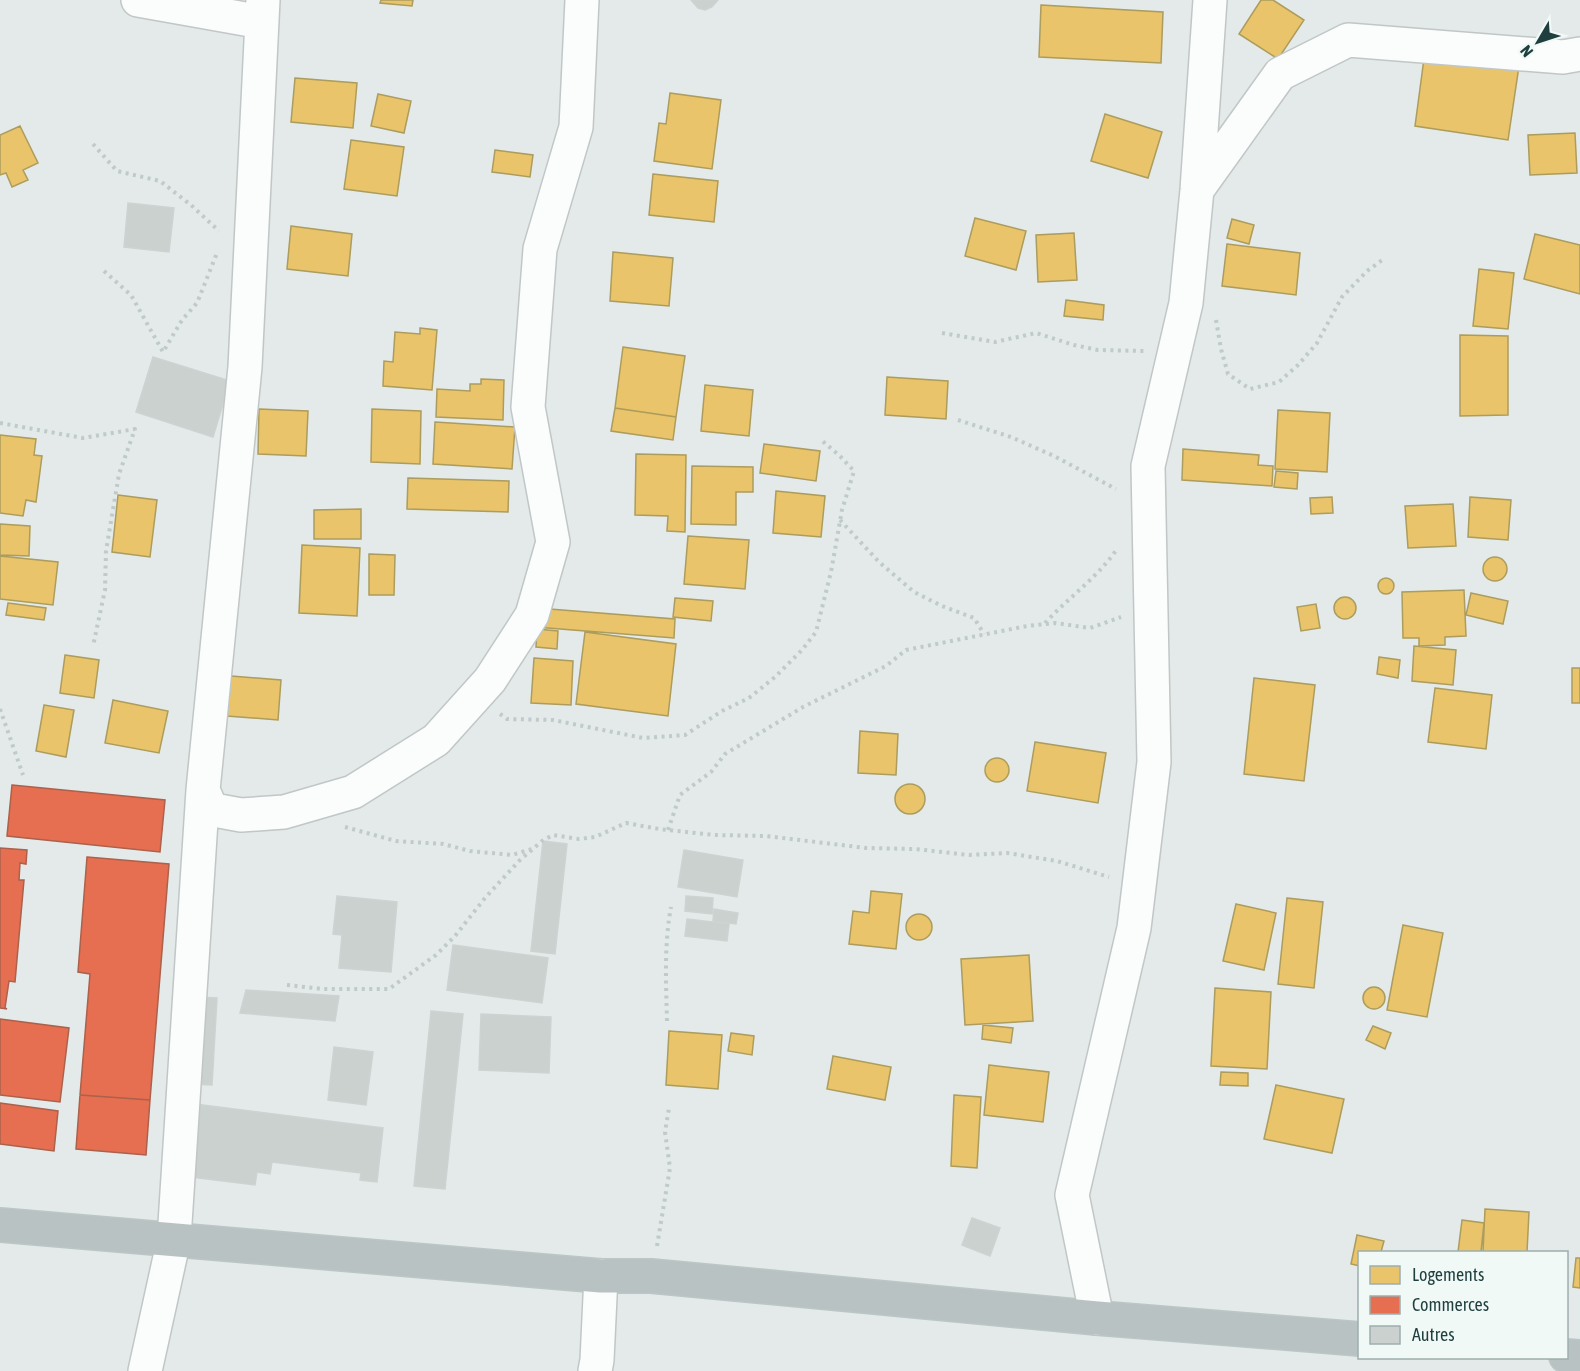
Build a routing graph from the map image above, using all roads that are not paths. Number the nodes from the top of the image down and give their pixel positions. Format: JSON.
{"nodes":[{"id":1,"x":138,"y":0,"type":"edge"},
{"id":2,"x":582,"y":0,"type":"edge"},
{"id":3,"x":1210,"y":0,"type":"edge"},
{"id":4,"x":263,"y":11,"type":"edge"},
{"id":5,"x":1580,"y":54,"type":"edge"},
{"id":6,"x":1197,"y":190,"type":"junction"},
{"id":7,"x":202,"y":790,"type":"junction"},
{"id":8,"x":0,"y":1225,"type":"edge"},
{"id":9,"x":174,"y":1239,"type":"junction"},
{"id":10,"x":601,"y":1276,"type":"junction"},
{"id":11,"x":1096,"y":1318,"type":"junction"},
{"id":12,"x":1358,"y":1339,"type":"edge"},
{"id":13,"x":145,"y":1371,"type":"edge"},
{"id":14,"x":595,"y":1371,"type":"edge"}],
"edges":[{"from":1,"to":4,"type":"street"},
{"from":2,"to":7,"type":"street"},
{"from":3,"to":6,"type":"street"},
{"from":4,"to":7,"type":"street"},
{"from":5,"to":6,"type":"street"},
{"from":6,"to":11,"type":"street"},
{"from":7,"to":9,"type":"street"},
{"from":8,"to":9,"type":"highway"},
{"from":9,"to":10,"type":"highway"},
{"from":9,"to":13,"type":"street"},
{"from":10,"to":11,"type":"highway"},
{"from":10,"to":14,"type":"street"},
{"from":11,"to":12,"type":"highway"}]}
